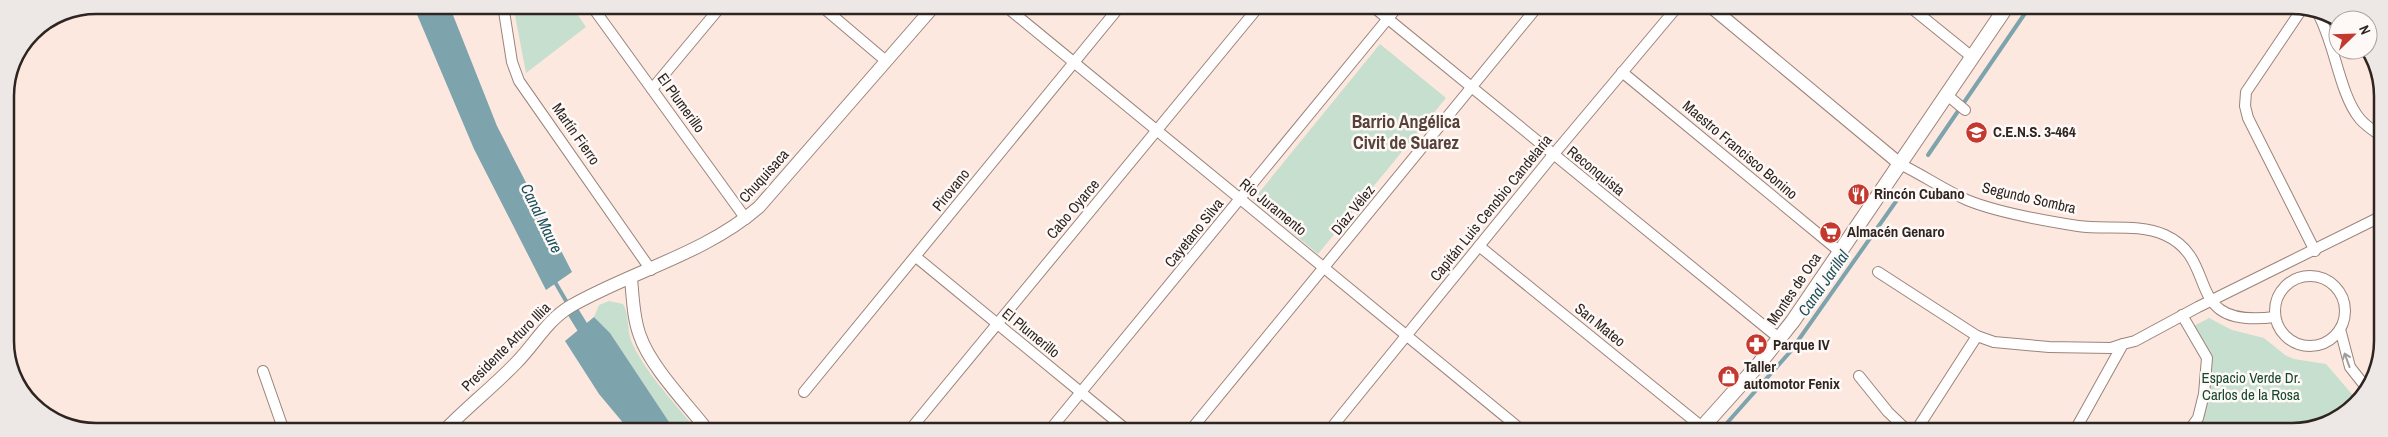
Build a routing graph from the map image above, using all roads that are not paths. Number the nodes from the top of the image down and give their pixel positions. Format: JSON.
{"nodes":[{"id":1,"x":504,"y":14,"type":"edge"},
{"id":2,"x":598,"y":14,"type":"edge"},
{"id":3,"x":714,"y":14,"type":"edge"},
{"id":4,"x":830,"y":14,"type":"edge"},
{"id":5,"x":927,"y":14,"type":"edge"},
{"id":6,"x":1015,"y":14,"type":"edge"},
{"id":7,"x":1114,"y":14,"type":"edge"},
{"id":8,"x":1253,"y":14,"type":"edge"},
{"id":9,"x":1381,"y":14,"type":"edge"},
{"id":10,"x":1392,"y":14,"type":"edge"},
{"id":11,"x":1531,"y":14,"type":"edge"},
{"id":12,"x":1671,"y":14,"type":"edge"},
{"id":13,"x":1720,"y":14,"type":"edge"},
{"id":14,"x":1919,"y":14,"type":"edge"},
{"id":15,"x":2002,"y":14,"type":"edge"},
{"id":16,"x":2299,"y":14,"type":"edge"},
{"id":17,"x":2320,"y":18,"type":"edge"},
{"id":18,"x":1388,"y":19,"type":"junction"},
{"id":19,"x":1972,"y":57,"type":"junction"},
{"id":20,"x":886,"y":62,"type":"junction"},
{"id":21,"x":1074,"y":63,"type":"junction"},
{"id":22,"x":1622,"y":72,"type":"junction"},
{"id":23,"x":1470,"y":87,"type":"junction"},
{"id":24,"x":652,"y":89,"type":"junction"},
{"id":25,"x":1947,"y":96,"type":"junction"},
{"id":26,"x":1962,"y":107,"type":"dead end"},
{"id":27,"x":1158,"y":131,"type":"junction"},
{"id":28,"x":2374,"y":131,"type":"edge"},
{"id":29,"x":1553,"y":155,"type":"junction"},
{"id":30,"x":1900,"y":164,"type":"junction"},
{"id":31,"x":1240,"y":200,"type":"junction"},
{"id":32,"x":746,"y":219,"type":"junction"},
{"id":33,"x":2374,"y":220,"type":"edge"},
{"id":34,"x":1479,"y":246,"type":"junction"},
{"id":35,"x":1839,"y":251,"type":"junction"},
{"id":36,"x":2315,"y":251,"type":"junction"},
{"id":37,"x":916,"y":257,"type":"junction"},
{"id":38,"x":1324,"y":268,"type":"junction"},
{"id":39,"x":652,"y":270,"type":"junction"},
{"id":40,"x":1878,"y":272,"type":"dead end"},
{"id":41,"x":631,"y":279,"type":"junction"},
{"id":42,"x":2211,"y":301,"type":"junction"},
{"id":43,"x":570,"y":307,"type":"joint"},
{"id":44,"x":2182,"y":315,"type":"junction"},
{"id":45,"x":2275,"y":317,"type":"junction"},
{"id":46,"x":997,"y":324,"type":"junction"},
{"id":47,"x":2340,"y":329,"type":"junction"},
{"id":48,"x":1407,"y":336,"type":"junction"},
{"id":49,"x":1977,"y":336,"type":"junction"},
{"id":50,"x":1780,"y":339,"type":"junction"},
{"id":51,"x":2123,"y":344,"type":"junction"},
{"id":52,"x":263,"y":371,"type":"dead end"},
{"id":53,"x":1858,"y":376,"type":"dead end"},
{"id":54,"x":2362,"y":383,"type":"edge"},
{"id":55,"x":804,"y":392,"type":"dead end"},
{"id":56,"x":1082,"y":394,"type":"junction"},
{"id":57,"x":281,"y":423,"type":"edge"},
{"id":58,"x":452,"y":423,"type":"edge"},
{"id":59,"x":702,"y":423,"type":"edge"},
{"id":60,"x":916,"y":423,"type":"edge"},
{"id":61,"x":1057,"y":423,"type":"edge"},
{"id":62,"x":1117,"y":423,"type":"edge"},
{"id":63,"x":1196,"y":423,"type":"edge"},
{"id":64,"x":1335,"y":423,"type":"edge"},
{"id":65,"x":1513,"y":423,"type":"edge"},
{"id":66,"x":1693,"y":423,"type":"edge"},
{"id":67,"x":1705,"y":423,"type":"edge"},
{"id":68,"x":1900,"y":423,"type":"edge"},
{"id":69,"x":1921,"y":423,"type":"edge"},
{"id":70,"x":2079,"y":423,"type":"edge"},
{"id":71,"x":2194,"y":423,"type":"edge"}],
"edges":[{"from":1,"to":39,"type":"street","name":"Martín Fierro"},
{"from":2,"to":24,"type":"street","name":"El Plumerillo"},
{"from":3,"to":24,"type":"street"},
{"from":4,"to":20,"type":"street"},
{"from":5,"to":20,"type":"street","name":"Chuquisaca"},
{"from":6,"to":21,"type":"street","name":"Río Juramento"},
{"from":7,"to":21,"type":"street","name":"Pirovano"},
{"from":8,"to":27,"type":"street","name":"Cabo Oyarce"},
{"from":9,"to":18,"type":"street","name":"Reconquista"},
{"from":10,"to":18,"type":"street","name":"Cayetano Silva"},
{"from":11,"to":23,"type":"street","name":"Díaz Vélez"},
{"from":12,"to":22,"type":"street","name":"Capitán Luis Cenobio Candelaria"},
{"from":13,"to":30,"type":"street","name":"Segundo Sombra"},
{"from":14,"to":19,"type":"street"},
{"from":15,"to":19,"type":"main road","name":"Montes de Oca"},
{"from":16,"to":36,"type":"street"},
{"from":17,"to":28,"type":"street"},
{"from":18,"to":23,"type":"street","name":"Reconquista"},
{"from":18,"to":31,"type":"street","name":"Cayetano Silva"},
{"from":19,"to":25,"type":"main road","name":"Montes de Oca"},
{"from":20,"to":32,"type":"street","name":"Chuquisaca"},
{"from":21,"to":27,"type":"street","name":"Río Juramento"},
{"from":21,"to":37,"type":"street","name":"Pirovano"},
{"from":22,"to":29,"type":"street","name":"Capitán Luis Cenobio Candelaria"},
{"from":22,"to":35,"type":"street","name":"Maestro Francisco Bonino"},
{"from":23,"to":29,"type":"street","name":"Reconquista"},
{"from":23,"to":38,"type":"street","name":"Díaz Vélez"},
{"from":24,"to":32,"type":"street","name":"El Plumerillo"},
{"from":25,"to":26,"type":"street"},
{"from":25,"to":30,"type":"main road","name":"Montes de Oca"},
{"from":27,"to":31,"type":"street","name":"Río Juramento"},
{"from":27,"to":46,"type":"street","name":"Cabo Oyarce"},
{"from":29,"to":34,"type":"street","name":"Capitán Luis Cenobio Candelaria"},
{"from":29,"to":50,"type":"street","name":"Reconquista"},
{"from":30,"to":35,"type":"main road","name":"Montes de Oca"},
{"from":30,"to":42,"type":"street","name":"Segundo Sombra"},
{"from":31,"to":38,"type":"street","name":"Río Juramento"},
{"from":31,"to":56,"type":"street","name":"Cayetano Silva"},
{"from":32,"to":39,"type":"street","name":"Chuquisaca"},
{"from":33,"to":36,"type":"street"},
{"from":34,"to":48,"type":"street","name":"Capitán Luis Cenobio Candelaria"},
{"from":34,"to":66,"type":"street","name":"San Mateo"},
{"from":35,"to":50,"type":"main road","name":"Montes de Oca"},
{"from":36,"to":42,"type":"street"},
{"from":37,"to":46,"type":"street","name":"El Plumerillo"},
{"from":37,"to":55,"type":"street","name":"Pirovano"},
{"from":38,"to":48,"type":"street","name":"Río Juramento"},
{"from":38,"to":63,"type":"street","name":"Díaz Vélez"},
{"from":39,"to":41,"type":"street","name":"Chuquisaca"},
{"from":40,"to":49,"type":"street"},
{"from":41,"to":43,"type":"street","name":"Chuquisaca"},
{"from":41,"to":59,"type":"street"},
{"from":42,"to":44,"type":"street"},
{"from":42,"to":45,"type":"street"},
{"from":43,"to":58,"type":"street","name":"Presidente Arturo Illia"},
{"from":44,"to":51,"type":"street"},
{"from":44,"to":71,"type":"street"},
{"from":45,"to":47,"type":"street"},
{"from":45,"to":47,"type":"street"},
{"from":46,"to":56,"type":"street","name":"El Plumerillo"},
{"from":46,"to":60,"type":"street","name":"Cabo Oyarce"},
{"from":54,"to":47,"type":"street","one_way":true},
{"from":48,"to":64,"type":"street","name":"Capitán Luis Cenobio Candelaria"},
{"from":48,"to":65,"type":"street","name":"Río Juramento"},
{"from":49,"to":51,"type":"street"},
{"from":49,"to":69,"type":"street"},
{"from":50,"to":67,"type":"main road","name":"Montes de Oca"},
{"from":51,"to":70,"type":"street"},
{"from":52,"to":57,"type":"street"},
{"from":53,"to":68,"type":"street"},
{"from":56,"to":61,"type":"street","name":"Cayetano Silva"},
{"from":56,"to":62,"type":"street","name":"El Plumerillo"}]}
